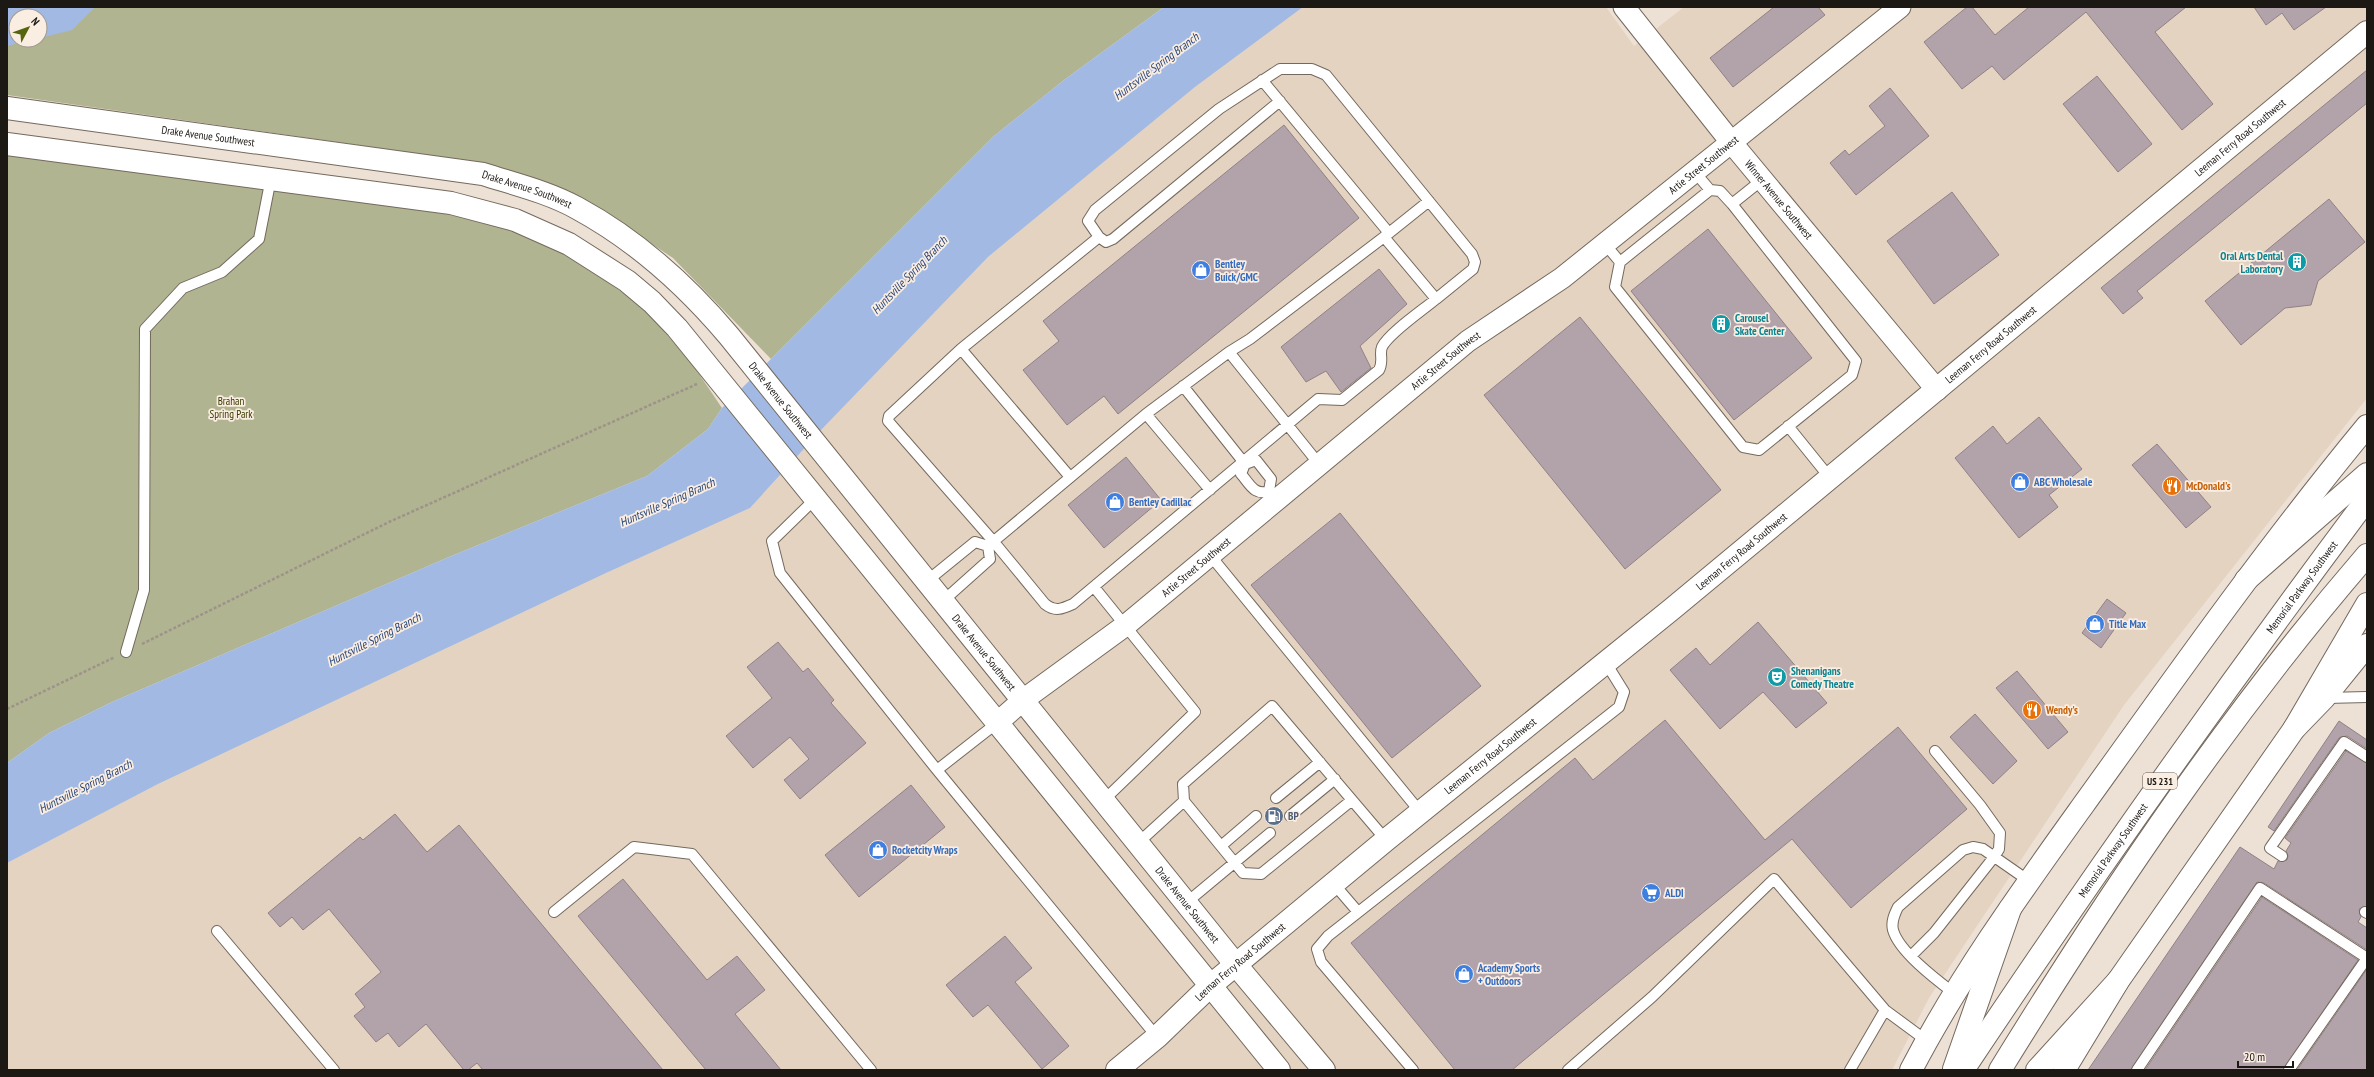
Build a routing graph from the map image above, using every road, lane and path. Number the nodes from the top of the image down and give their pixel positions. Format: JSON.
{"nodes":[{"id":1,"x":1624,"y":7,"type":"edge"},
{"id":2,"x":1900,"y":7,"type":"edge"},
{"id":3,"x":2367,"y":32,"type":"edge"},
{"id":4,"x":1262,"y":80,"type":"junction"},
{"id":5,"x":1280,"y":101,"type":"junction"},
{"id":6,"x":7,"y":108,"type":"edge"},
{"id":7,"x":1730,"y":142,"type":"junction"},
{"id":8,"x":7,"y":144,"type":"edge"},
{"id":9,"x":1694,"y":171,"type":"junction"},
{"id":10,"x":271,"y":178,"type":"junction"},
{"id":11,"x":1762,"y":180,"type":"junction"},
{"id":12,"x":1710,"y":190,"type":"junction"},
{"id":13,"x":1429,"y":201,"type":"junction"},
{"id":14,"x":1732,"y":204,"type":"junction"},
{"id":15,"x":1387,"y":235,"type":"junction"},
{"id":16,"x":1099,"y":237,"type":"junction"},
{"id":17,"x":1605,"y":244,"type":"junction"},
{"id":18,"x":1620,"y":262,"type":"junction"},
{"id":19,"x":1436,"y":299,"type":"junction"},
{"id":20,"x":961,"y":349,"type":"junction"},
{"id":21,"x":1229,"y":352,"type":"junction"},
{"id":22,"x":717,"y":375,"type":"junction"},
{"id":23,"x":1183,"y":386,"type":"junction"},
{"id":24,"x":1937,"y":390,"type":"junction"},
{"id":25,"x":1146,"y":414,"type":"junction"},
{"id":26,"x":1288,"y":425,"type":"junction"},
{"id":27,"x":1788,"y":426,"type":"junction"},
{"id":28,"x":2367,"y":426,"type":"edge"},
{"id":29,"x":1244,"y":463,"type":"junction"},
{"id":30,"x":1319,"y":464,"type":"junction"},
{"id":31,"x":2367,"y":474,"type":"edge"},
{"id":32,"x":1070,"y":478,"type":"junction"},
{"id":33,"x":1830,"y":478,"type":"junction"},
{"id":34,"x":1210,"y":490,"type":"junction"},
{"id":35,"x":1273,"y":496,"type":"junction"},
{"id":36,"x":815,"y":499,"type":"junction"},
{"id":37,"x":2367,"y":499,"type":"edge"},
{"id":38,"x":991,"y":544,"type":"junction"},
{"id":39,"x":1210,"y":555,"type":"junction"},
{"id":40,"x":2367,"y":555,"type":"edge"},
{"id":41,"x":2246,"y":580,"type":"junction"},
{"id":42,"x":927,"y":581,"type":"junction"},
{"id":43,"x":1094,"y":587,"type":"junction"},
{"id":44,"x":943,"y":601,"type":"junction"},
{"id":45,"x":2367,"y":604,"type":"edge"},
{"id":46,"x":1126,"y":625,"type":"junction"},
{"id":47,"x":2367,"y":645,"type":"edge"},
{"id":48,"x":126,"y":652,"type":"junction"},
{"id":49,"x":1606,"y":663,"type":"junction"},
{"id":50,"x":2367,"y":697,"type":"edge"},
{"id":51,"x":2324,"y":698,"type":"junction"},
{"id":52,"x":1023,"y":700,"type":"junction"},
{"id":53,"x":7,"y":709,"type":"edge"},
{"id":54,"x":998,"y":723,"type":"junction"},
{"id":55,"x":2294,"y":729,"type":"junction"},
{"id":56,"x":1935,"y":751,"type":"dead end"},
{"id":57,"x":2367,"y":757,"type":"edge"},
{"id":58,"x":1320,"y":762,"type":"junction"},
{"id":59,"x":937,"y":770,"type":"junction"},
{"id":60,"x":1335,"y":779,"type":"junction"},
{"id":61,"x":1276,"y":798,"type":"dead end"},
{"id":62,"x":1104,"y":800,"type":"junction"},
{"id":63,"x":1352,"y":800,"type":"junction"},
{"id":64,"x":1184,"y":801,"type":"junction"},
{"id":65,"x":1421,"y":813,"type":"junction"},
{"id":66,"x":1256,"y":816,"type":"dead end"},
{"id":67,"x":1290,"y":816,"type":"dead end"},
{"id":68,"x":1270,"y":833,"type":"dead end"},
{"id":69,"x":1386,"y":840,"type":"junction"},
{"id":70,"x":1138,"y":843,"type":"junction"},
{"id":71,"x":1220,"y":846,"type":"junction"},
{"id":72,"x":2282,"y":856,"type":"dead end"},
{"id":73,"x":1994,"y":857,"type":"junction"},
{"id":74,"x":1235,"y":862,"type":"junction"},
{"id":75,"x":2029,"y":881,"type":"junction"},
{"id":76,"x":1334,"y":884,"type":"junction"},
{"id":77,"x":1186,"y":903,"type":"junction"},
{"id":78,"x":2010,"y":909,"type":"junction"},
{"id":79,"x":554,"y":912,"type":"dead end"},
{"id":80,"x":1358,"y":912,"type":"junction"},
{"id":81,"x":217,"y":931,"type":"dead end"},
{"id":82,"x":1912,"y":955,"type":"junction"},
{"id":83,"x":1236,"y":965,"type":"junction"},
{"id":84,"x":2118,"y":981,"type":"junction"},
{"id":85,"x":1210,"y":986,"type":"junction"},
{"id":86,"x":1955,"y":994,"type":"junction"},
{"id":87,"x":1885,"y":1010,"type":"junction"},
{"id":88,"x":1157,"y":1037,"type":"junction"},
{"id":89,"x":1927,"y":1041,"type":"junction"},
{"id":90,"x":334,"y":1070,"type":"edge"},
{"id":91,"x":871,"y":1070,"type":"edge"},
{"id":92,"x":1117,"y":1070,"type":"edge"},
{"id":93,"x":1279,"y":1070,"type":"edge"},
{"id":94,"x":1324,"y":1070,"type":"edge"},
{"id":95,"x":1413,"y":1070,"type":"edge"},
{"id":96,"x":1568,"y":1070,"type":"edge"},
{"id":97,"x":1850,"y":1070,"type":"edge"},
{"id":98,"x":1911,"y":1070,"type":"edge"},
{"id":99,"x":1953,"y":1070,"type":"edge"},
{"id":100,"x":1963,"y":1070,"type":"edge"},
{"id":101,"x":2000,"y":1070,"type":"edge"},
{"id":102,"x":2037,"y":1070,"type":"edge"},
{"id":103,"x":2064,"y":1070,"type":"edge"},
{"id":104,"x":2137,"y":1070,"type":"edge"},
{"id":105,"x":2289,"y":1070,"type":"edge"}],
"edges":[{"from":1,"to":7,"type":"street","name":"Winner Avenue Southwest"},
{"from":2,"to":7,"type":"street","name":"Artie Street Southwest"},
{"from":3,"to":24,"type":"main road","name":"Leeman Ferry Road Southwest"},
{"from":4,"to":5,"type":"lane"},
{"from":4,"to":13,"type":"lane"},
{"from":4,"to":16,"type":"lane"},
{"from":5,"to":15,"type":"lane"},
{"from":5,"to":16,"type":"lane"},
{"from":6,"to":42,"type":"main road","name":"Drake Avenue Southwest"},
{"from":7,"to":9,"type":"street","name":"Artie Street Southwest"},
{"from":7,"to":11,"type":"street","name":"Winner Avenue Southwest"},
{"from":8,"to":10,"type":"main road"},
{"from":9,"to":12,"type":"lane"},
{"from":9,"to":17,"type":"street","name":"Artie Street Southwest"},
{"from":10,"to":22,"type":"main road"},
{"from":10,"to":48,"type":"lane"},
{"from":11,"to":14,"type":"lane"},
{"from":11,"to":24,"type":"street","name":"Winner Avenue Southwest"},
{"from":12,"to":14,"type":"lane"},
{"from":12,"to":18,"type":"lane"},
{"from":13,"to":15,"type":"lane"},
{"from":13,"to":19,"type":"lane"},
{"from":14,"to":27,"type":"lane"},
{"from":15,"to":19,"type":"lane"},
{"from":15,"to":21,"type":"lane"},
{"from":16,"to":20,"type":"lane"},
{"from":17,"to":18,"type":"lane"},
{"from":17,"to":30,"type":"street","name":"Artie Street Southwest"},
{"from":18,"to":27,"type":"lane"},
{"from":19,"to":26,"type":"lane"},
{"from":20,"to":32,"type":"lane"},
{"from":20,"to":38,"type":"lane"},
{"from":21,"to":23,"type":"lane"},
{"from":21,"to":26,"type":"lane"},
{"from":22,"to":36,"type":"main road"},
{"from":22,"to":48,"type":"path"},
{"from":23,"to":25,"type":"lane"},
{"from":23,"to":29,"type":"lane"},
{"from":24,"to":33,"type":"main road","name":"Leeman Ferry Road Southwest"},
{"from":25,"to":32,"type":"lane"},
{"from":25,"to":34,"type":"lane"},
{"from":26,"to":29,"type":"lane"},
{"from":26,"to":30,"type":"lane"},
{"from":27,"to":33,"type":"lane"},
{"from":28,"to":41,"type":"main road"},
{"from":29,"to":34,"type":"lane"},
{"from":29,"to":35,"type":"lane"},
{"from":29,"to":35,"type":"lane"},
{"from":30,"to":35,"type":"street","name":"Artie Street Southwest"},
{"from":31,"to":41,"type":"main road"},
{"from":32,"to":38,"type":"lane"},
{"from":33,"to":49,"type":"main road","name":"Leeman Ferry Road Southwest"},
{"from":34,"to":43,"type":"lane"},
{"from":35,"to":39,"type":"street","name":"Artie Street Southwest"},
{"from":36,"to":54,"type":"main road"},
{"from":36,"to":59,"type":"lane"},
{"from":37,"to":100,"type":"main road","name":"Memorial Parkway Southwest","number":"US 231"},
{"from":38,"to":42,"type":"lane"},
{"from":38,"to":43,"type":"lane"},
{"from":38,"to":44,"type":"lane"},
{"from":39,"to":46,"type":"street","name":"Artie Street Southwest"},
{"from":39,"to":65,"type":"lane"},
{"from":40,"to":101,"type":"main road","number":"US 231"},
{"from":41,"to":75,"type":"main road"},
{"from":42,"to":44,"type":"main road","name":"Drake Avenue Southwest"},
{"from":43,"to":46,"type":"lane"},
{"from":44,"to":52,"type":"main road","name":"Drake Avenue Southwest"},
{"from":45,"to":55,"type":"main road"},
{"from":46,"to":52,"type":"street","name":"Artie Street Southwest"},
{"from":46,"to":62,"type":"lane"},
{"from":47,"to":51,"type":"main road"},
{"from":48,"to":53,"type":"path"},
{"from":49,"to":65,"type":"main road","name":"Leeman Ferry Road Southwest"},
{"from":49,"to":80,"type":"lane"},
{"from":50,"to":51,"type":"lane"},
{"from":51,"to":55,"type":"main road"},
{"from":52,"to":54,"type":"street","name":"Artie Street Southwest"},
{"from":52,"to":62,"type":"main road","name":"Drake Avenue Southwest"},
{"from":54,"to":59,"type":"lane"},
{"from":54,"to":85,"type":"main road"},
{"from":55,"to":84,"type":"main road"},
{"from":56,"to":73,"type":"lane"},
{"from":57,"to":72,"type":"lane"},
{"from":58,"to":60,"type":"lane"},
{"from":58,"to":61,"type":"lane"},
{"from":58,"to":64,"type":"lane"},
{"from":59,"to":88,"type":"lane"},
{"from":60,"to":63,"type":"lane"},
{"from":60,"to":67,"type":"lane"},
{"from":62,"to":70,"type":"main road","name":"Drake Avenue Southwest"},
{"from":63,"to":69,"type":"lane"},
{"from":63,"to":74,"type":"lane"},
{"from":64,"to":70,"type":"lane"},
{"from":64,"to":71,"type":"lane"},
{"from":65,"to":69,"type":"main road","name":"Leeman Ferry Road Southwest"},
{"from":66,"to":71,"type":"lane"},
{"from":68,"to":74,"type":"lane"},
{"from":69,"to":76,"type":"main road","name":"Leeman Ferry Road Southwest"},
{"from":70,"to":77,"type":"main road","name":"Drake Avenue Southwest"},
{"from":71,"to":74,"type":"lane"},
{"from":73,"to":75,"type":"lane"},
{"from":73,"to":82,"type":"lane"},
{"from":73,"to":82,"type":"lane"},
{"from":74,"to":77,"type":"lane"},
{"from":75,"to":78,"type":"main road"},
{"from":76,"to":80,"type":"lane"},
{"from":76,"to":83,"type":"main road","name":"Leeman Ferry Road Southwest"},
{"from":77,"to":83,"type":"main road","name":"Drake Avenue Southwest"},
{"from":78,"to":86,"type":"main road"},
{"from":78,"to":99,"type":"main road"},
{"from":79,"to":91,"type":"lane"},
{"from":80,"to":95,"type":"lane"},
{"from":81,"to":90,"type":"lane"},
{"from":82,"to":86,"type":"lane"},
{"from":83,"to":85,"type":"main road","name":"Leeman Ferry Road Southwest"},
{"from":83,"to":94,"type":"main road","name":"Drake Avenue Southwest"},
{"from":84,"to":102,"type":"main road"},
{"from":84,"to":103,"type":"main road"},
{"from":85,"to":88,"type":"main road","name":"Leeman Ferry Road Southwest"},
{"from":85,"to":93,"type":"main road"},
{"from":86,"to":89,"type":"main road"},
{"from":87,"to":89,"type":"lane"},
{"from":87,"to":96,"type":"lane"},
{"from":87,"to":97,"type":"lane"},
{"from":88,"to":92,"type":"main road","name":"Leeman Ferry Road Southwest"},
{"from":89,"to":98,"type":"main road"},
{"from":104,"to":105,"type":"lane"}]}
